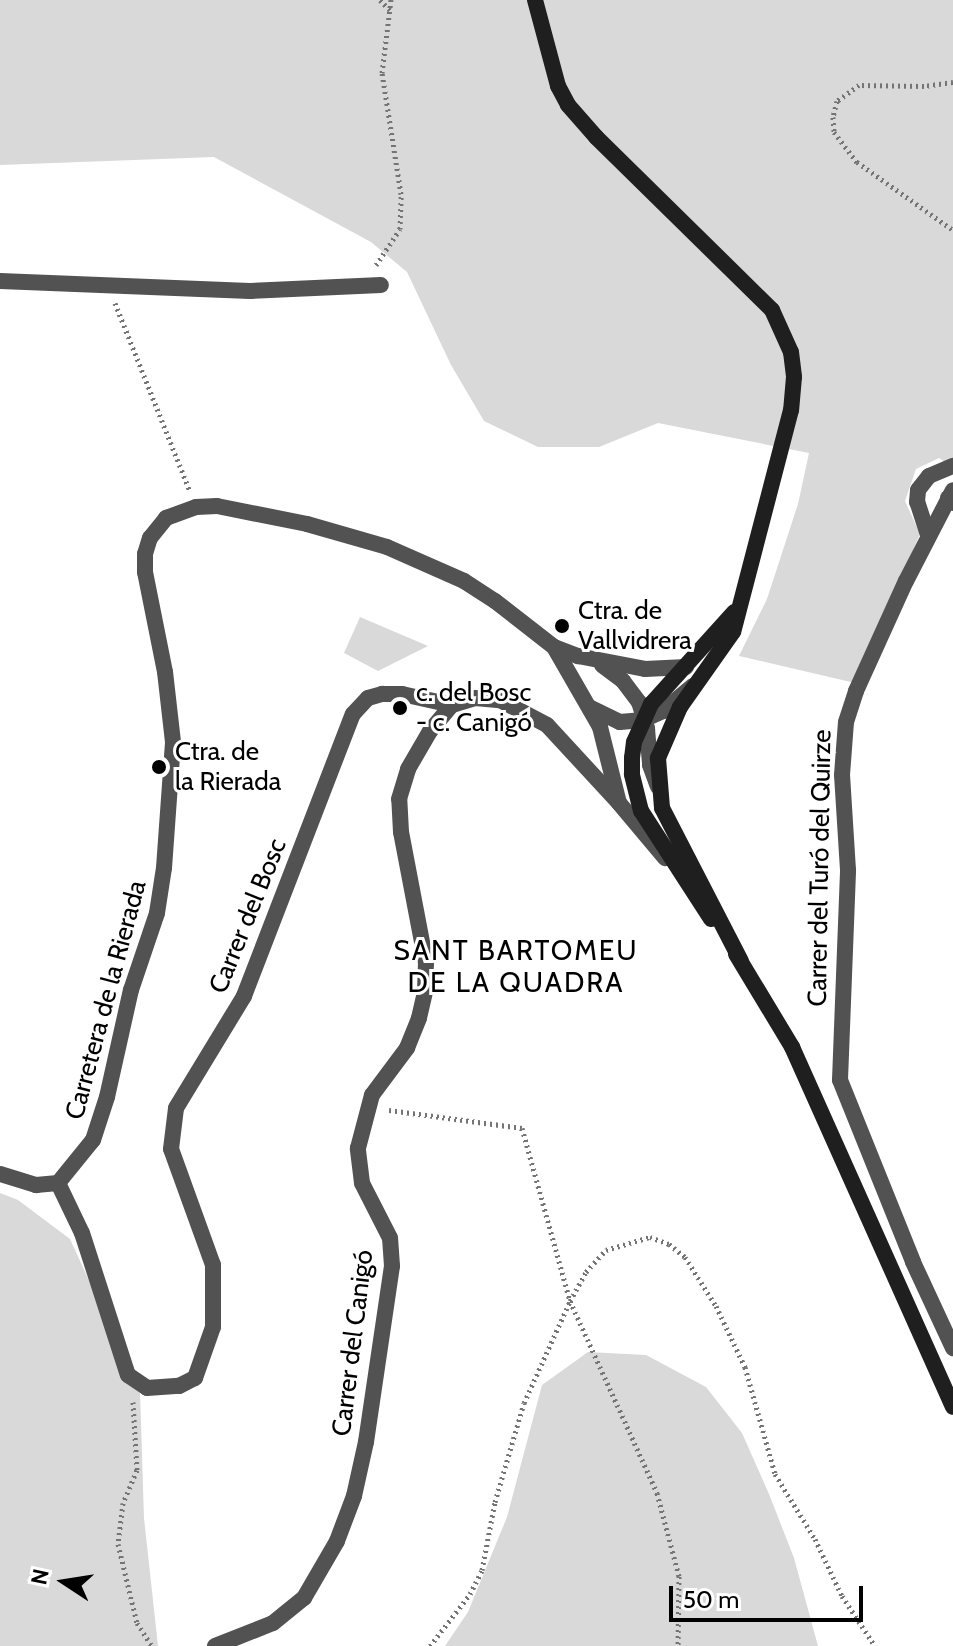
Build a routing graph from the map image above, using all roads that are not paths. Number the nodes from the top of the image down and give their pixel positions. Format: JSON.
{"nodes":[{"id":1,"x":535,"y":0,"type":"edge"},
{"id":2,"x":0,"y":281,"type":"edge"},
{"id":3,"x":381,"y":285,"type":"dead end"},
{"id":4,"x":953,"y":466,"type":"edge"},
{"id":5,"x":951,"y":497,"type":"edge"},
{"id":6,"x":928,"y":535,"type":"junction"},
{"id":7,"x":743,"y":599,"type":"junction"},
{"id":8,"x":554,"y":647,"type":"junction"},
{"id":9,"x":594,"y":660,"type":"junction"},
{"id":10,"x":686,"y":667,"type":"junction"},
{"id":11,"x":703,"y":679,"type":"junction"},
{"id":12,"x":452,"y":705,"type":"junction"},
{"id":13,"x":590,"y":707,"type":"junction"},
{"id":14,"x":643,"y":720,"type":"junction"},
{"id":15,"x":659,"y":788,"type":"junction"},
{"id":16,"x":619,"y":803,"type":"junction"},
{"id":17,"x":684,"y":881,"type":"junction"},
{"id":18,"x":741,"y":961,"type":"junction"},
{"id":19,"x":0,"y":1174,"type":"edge"},
{"id":20,"x":58,"y":1183,"type":"junction"},
{"id":21,"x":953,"y":1348,"type":"edge"},
{"id":22,"x":953,"y":1407,"type":"edge"},
{"id":23,"x":215,"y":1646,"type":"edge"}],
"edges":[{"from":1,"to":7,"type":"main road"},
{"from":2,"to":3,"type":"street"},
{"from":4,"to":6,"type":"street"},
{"from":5,"to":6,"type":"street","name":"Carrer del Turó del Quirze"},
{"from":6,"to":21,"type":"street","name":"Carrer del Turó del Quirze"},
{"from":7,"to":10,"type":"main road"},
{"from":7,"to":11,"type":"main road"},
{"from":8,"to":9,"type":"street"},
{"from":8,"to":13,"type":"street"},
{"from":8,"to":20,"type":"street","name":"Carretera de la Rierada"},
{"from":9,"to":10,"type":"street"},
{"from":9,"to":14,"type":"street"},
{"from":10,"to":14,"type":"main road"},
{"from":11,"to":14,"type":"street"},
{"from":11,"to":15,"type":"main road"},
{"from":12,"to":16,"type":"street"},
{"from":12,"to":20,"type":"street","name":"Carrer del Bosc"},
{"from":12,"to":23,"type":"street","name":"Carrer del Canigó"},
{"from":13,"to":14,"type":"street"},
{"from":13,"to":16,"type":"street"},
{"from":14,"to":15,"type":"street"},
{"from":14,"to":17,"type":"main road"},
{"from":15,"to":18,"type":"main road"},
{"from":16,"to":17,"type":"street"},
{"from":17,"to":18,"type":"main road"},
{"from":18,"to":22,"type":"main road"},
{"from":19,"to":20,"type":"street"}]}
